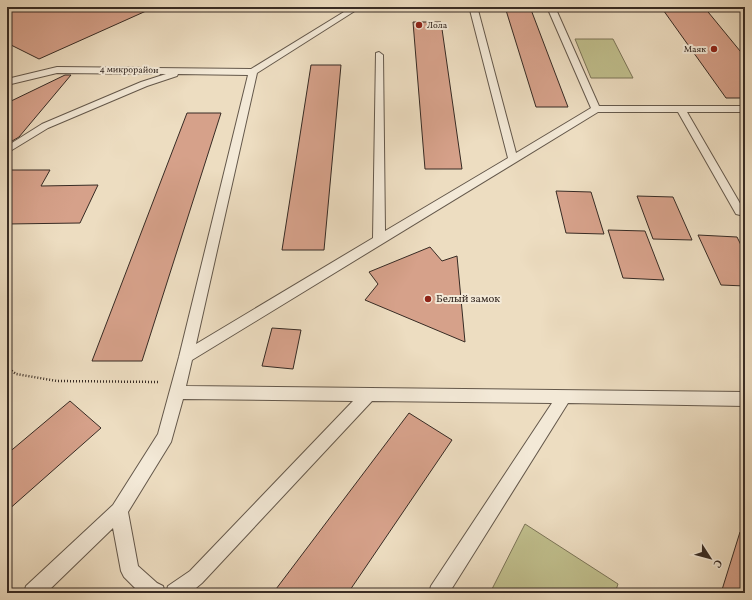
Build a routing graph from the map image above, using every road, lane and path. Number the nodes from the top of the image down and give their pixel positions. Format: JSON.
{"nodes":[{"id":1,"x":357,"y":7,"type":"edge"},
{"id":2,"x":551,"y":7,"type":"edge"},
{"id":3,"x":474,"y":10,"type":"dead end"},
{"id":4,"x":379,"y":55,"type":"dead end"},
{"id":5,"x":184,"y":71,"type":"junction"},
{"id":6,"x":253,"y":72,"type":"junction"},
{"id":7,"x":7,"y":82,"type":"edge"},
{"id":8,"x":596,"y":109,"type":"junction"},
{"id":9,"x":680,"y":109,"type":"junction"},
{"id":10,"x":745,"y":109,"type":"edge"},
{"id":11,"x":7,"y":150,"type":"edge"},
{"id":12,"x":513,"y":159,"type":"junction"},
{"id":13,"x":740,"y":211,"type":"dead end"},
{"id":14,"x":379,"y":240,"type":"junction"},
{"id":15,"x":186,"y":357,"type":"junction"},
{"id":16,"x":7,"y":367,"type":"edge"},
{"id":17,"x":177,"y":392,"type":"junction"},
{"id":18,"x":369,"y":394,"type":"junction"},
{"id":19,"x":564,"y":397,"type":"junction"},
{"id":20,"x":745,"y":399,"type":"edge"},
{"id":21,"x":119,"y":511,"type":"junction"},
{"id":22,"x":33,"y":593,"type":"edge"},
{"id":23,"x":156,"y":593,"type":"edge"},
{"id":24,"x":175,"y":593,"type":"edge"},
{"id":25,"x":438,"y":593,"type":"edge"}],
"edges":[{"from":1,"to":6,"type":"lane"},
{"from":2,"to":8,"type":"lane"},
{"from":3,"to":12,"type":"lane"},
{"from":4,"to":14,"type":"lane"},
{"from":5,"to":6,"type":"lane","name":"4 микрорайон"},
{"from":5,"to":7,"type":"lane","name":"4 микрорайон"},
{"from":5,"to":11,"type":"lane"},
{"from":6,"to":15,"type":"lane"},
{"from":8,"to":9,"type":"lane"},
{"from":8,"to":12,"type":"lane"},
{"from":9,"to":10,"type":"lane"},
{"from":9,"to":13,"type":"lane"},
{"from":12,"to":14,"type":"lane"},
{"from":14,"to":15,"type":"lane"},
{"from":15,"to":17,"type":"lane"},
{"from":16,"to":17,"type":"path"},
{"from":17,"to":18,"type":"lane"},
{"from":17,"to":21,"type":"lane"},
{"from":18,"to":19,"type":"lane"},
{"from":18,"to":24,"type":"lane"},
{"from":19,"to":20,"type":"lane"},
{"from":19,"to":25,"type":"lane"},
{"from":21,"to":22,"type":"lane"},
{"from":21,"to":23,"type":"lane"}]}
